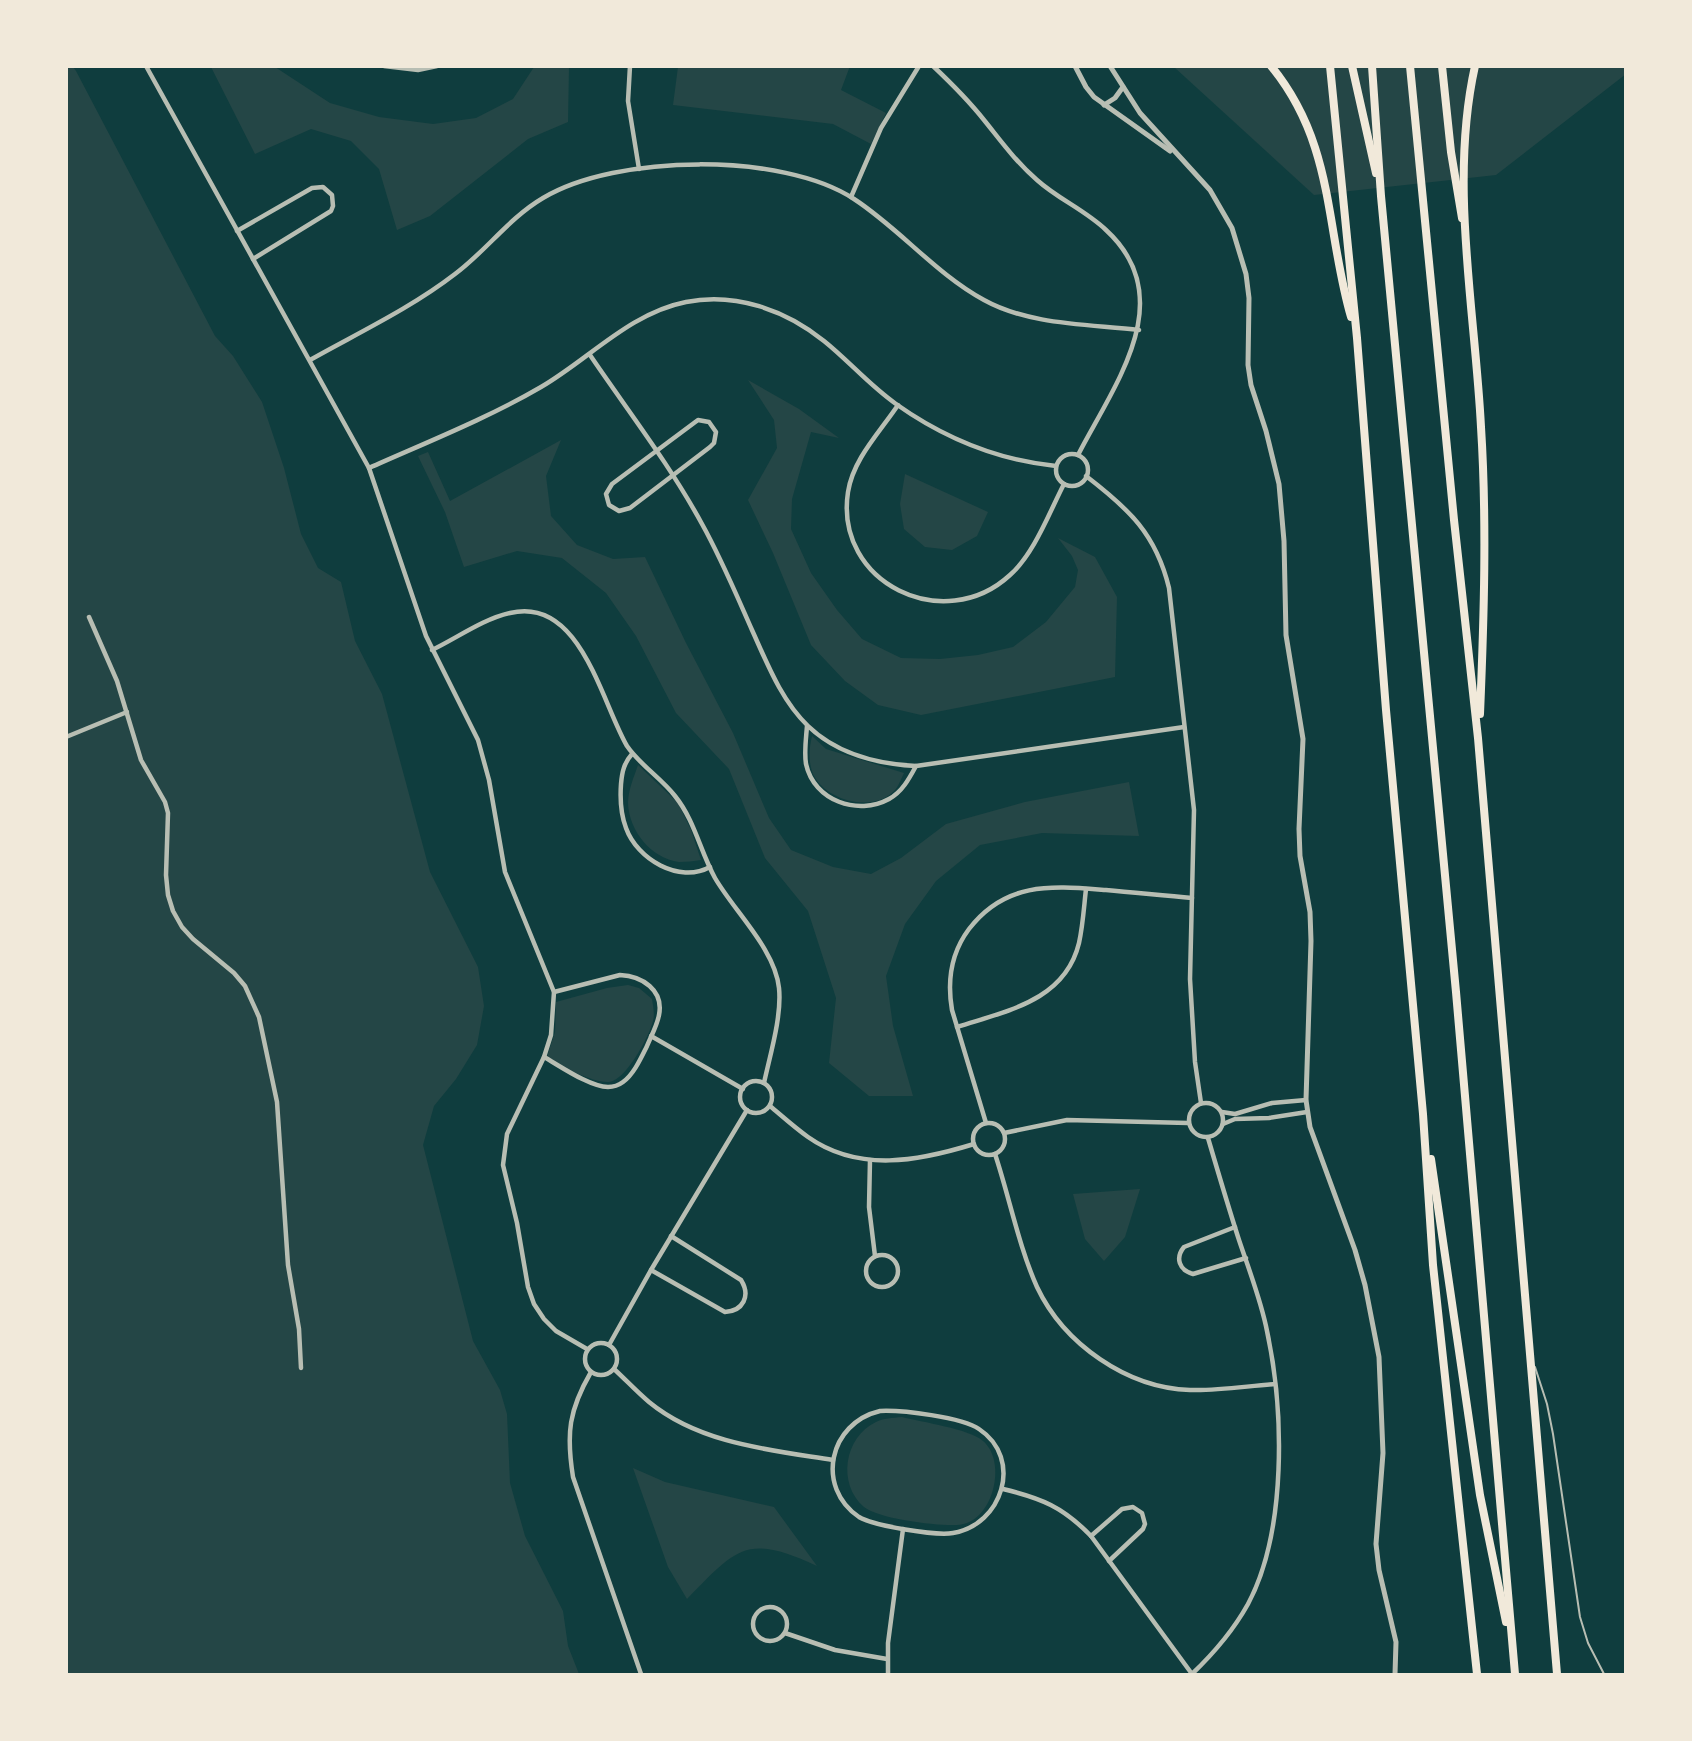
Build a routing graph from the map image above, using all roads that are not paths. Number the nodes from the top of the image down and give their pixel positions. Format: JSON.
{"nodes":[{"id":1,"x":146,"y":66,"type":"edge"},
{"id":2,"x":384,"y":66,"type":"edge"},
{"id":3,"x":436,"y":66,"type":"edge"},
{"id":4,"x":630,"y":66,"type":"edge"},
{"id":5,"x":919,"y":66,"type":"edge"},
{"id":6,"x":933,"y":66,"type":"edge"},
{"id":7,"x":1075,"y":66,"type":"edge"},
{"id":8,"x":1110,"y":66,"type":"edge"},
{"id":9,"x":1270,"y":66,"type":"edge"},
{"id":10,"x":1330,"y":66,"type":"edge"},
{"id":11,"x":1352,"y":66,"type":"edge"},
{"id":12,"x":1371,"y":66,"type":"edge"},
{"id":13,"x":1410,"y":66,"type":"edge"},
{"id":14,"x":1442,"y":66,"type":"edge"},
{"id":15,"x":1475,"y":66,"type":"edge"},
{"id":16,"x":1123,"y":87,"type":"junction"},
{"id":17,"x":1104,"y":105,"type":"junction"},
{"id":18,"x":1181,"y":157,"type":"junction"},
{"id":19,"x":639,"y":169,"type":"junction"},
{"id":20,"x":1381,"y":196,"type":"junction"},
{"id":21,"x":851,"y":197,"type":"junction"},
{"id":22,"x":237,"y":231,"type":"junction"},
{"id":23,"x":1466,"y":242,"type":"junction"},
{"id":24,"x":253,"y":259,"type":"junction"},
{"id":25,"x":1139,"y":330,"type":"junction"},
{"id":26,"x":1357,"y":338,"type":"junction"},
{"id":27,"x":590,"y":355,"type":"junction"},
{"id":28,"x":310,"y":360,"type":"junction"},
{"id":29,"x":898,"y":405,"type":"junction"},
{"id":30,"x":655,"y":451,"type":"junction"},
{"id":31,"x":1078,"y":455,"type":"junction"},
{"id":32,"x":1056,"y":466,"type":"junction"},
{"id":33,"x":369,"y":468,"type":"junction"},
{"id":34,"x":673,"y":475,"type":"junction"},
{"id":35,"x":1086,"y":476,"type":"junction"},
{"id":36,"x":1065,"y":484,"type":"junction"},
{"id":37,"x":89,"y":617,"type":"dead end"},
{"id":38,"x":432,"y":650,"type":"junction"},
{"id":39,"x":127,"y":712,"type":"junction"},
{"id":40,"x":807,"y":725,"type":"junction"},
{"id":41,"x":1184,"y":727,"type":"junction"},
{"id":42,"x":66,"y":737,"type":"edge"},
{"id":43,"x":1478,"y":738,"type":"junction"},
{"id":44,"x":632,"y":754,"type":"junction"},
{"id":45,"x":916,"y":766,"type":"junction"},
{"id":46,"x":710,"y":867,"type":"junction"},
{"id":47,"x":1086,"y":888,"type":"junction"},
{"id":48,"x":1192,"y":898,"type":"junction"},
{"id":49,"x":554,"y":992,"type":"junction"},
{"id":50,"x":957,"y":1027,"type":"junction"},
{"id":51,"x":651,"y":1036,"type":"junction"},
{"id":52,"x":544,"y":1057,"type":"junction"},
{"id":53,"x":764,"y":1083,"type":"junction"},
{"id":54,"x":743,"y":1089,"type":"junction"},
{"id":55,"x":1306,"y":1100,"type":"junction"},
{"id":56,"x":1290,"y":1101,"type":"junction"},
{"id":57,"x":1201,"y":1103,"type":"junction"},
{"id":58,"x":770,"y":1106,"type":"junction"},
{"id":59,"x":747,"y":1110,"type":"junction"},
{"id":60,"x":1221,"y":1112,"type":"junction"},
{"id":61,"x":1307,"y":1112,"type":"junction"},
{"id":62,"x":1247,"y":1114,"type":"junction"},
{"id":63,"x":1423,"y":1114,"type":"junction"},
{"id":64,"x":1291,"y":1115,"type":"junction"},
{"id":65,"x":986,"y":1123,"type":"junction"},
{"id":66,"x":1188,"y":1123,"type":"junction"},
{"id":67,"x":1223,"y":1124,"type":"junction"},
{"id":68,"x":1004,"y":1133,"type":"junction"},
{"id":69,"x":1208,"y":1138,"type":"junction"},
{"id":70,"x":974,"y":1144,"type":"junction"},
{"id":71,"x":995,"y":1154,"type":"junction"},
{"id":72,"x":870,"y":1160,"type":"junction"},
{"id":73,"x":1235,"y":1227,"type":"junction"},
{"id":74,"x":671,"y":1236,"type":"junction"},
{"id":75,"x":875,"y":1255,"type":"junction"},
{"id":76,"x":1246,"y":1258,"type":"junction"},
{"id":77,"x":651,"y":1270,"type":"junction"},
{"id":78,"x":609,"y":1345,"type":"junction"},
{"id":79,"x":587,"y":1349,"type":"junction"},
{"id":80,"x":1530,"y":1353,"type":"junction"},
{"id":81,"x":301,"y":1367,"type":"dead end"},
{"id":82,"x":614,"y":1369,"type":"junction"},
{"id":83,"x":591,"y":1372,"type":"junction"},
{"id":84,"x":1275,"y":1384,"type":"junction"},
{"id":85,"x":834,"y":1460,"type":"junction"},
{"id":86,"x":1003,"y":1489,"type":"junction"},
{"id":87,"x":903,"y":1529,"type":"junction"},
{"id":88,"x":1091,"y":1536,"type":"junction"},
{"id":89,"x":1109,"y":1561,"type":"junction"},
{"id":90,"x":785,"y":1633,"type":"junction"},
{"id":91,"x":1514,"y":1658,"type":"junction"},
{"id":92,"x":887,"y":1659,"type":"junction"},
{"id":93,"x":1192,"y":1674,"type":"edge"},
{"id":94,"x":641,"y":1675,"type":"edge"},
{"id":95,"x":888,"y":1675,"type":"edge"},
{"id":96,"x":1395,"y":1675,"type":"edge"},
{"id":97,"x":1477,"y":1675,"type":"edge"},
{"id":98,"x":1515,"y":1675,"type":"edge"},
{"id":99,"x":1557,"y":1675,"type":"edge"},
{"id":100,"x":1604,"y":1675,"type":"edge"}],
"edges":[{"from":1,"to":22,"type":"street"},
{"from":2,"to":3,"type":"street"},
{"from":4,"to":19,"type":"street"},
{"from":5,"to":21,"type":"street"},
{"from":6,"to":25,"type":"street"},
{"from":7,"to":17,"type":"street"},
{"from":8,"to":16,"type":"street"},
{"from":9,"to":26,"type":"highway"},
{"from":10,"to":26,"type":"highway"},
{"from":11,"to":20,"type":"highway"},
{"from":12,"to":20,"type":"highway"},
{"from":13,"to":43,"type":"highway"},
{"from":14,"to":23,"type":"highway"},
{"from":15,"to":23,"type":"highway"},
{"from":16,"to":17,"type":"street"},
{"from":16,"to":18,"type":"street"},
{"from":17,"to":18,"type":"street"},
{"from":18,"to":55,"type":"street"},
{"from":19,"to":21,"type":"street"},
{"from":19,"to":28,"type":"street"},
{"from":20,"to":91,"type":"highway"},
{"from":21,"to":25,"type":"street"},
{"from":22,"to":24,"type":"street"},
{"from":22,"to":24,"type":"street"},
{"from":23,"to":43,"type":"highway"},
{"from":24,"to":28,"type":"street"},
{"from":25,"to":31,"type":"street"},
{"from":26,"to":63,"type":"highway"},
{"from":27,"to":29,"type":"street"},
{"from":27,"to":30,"type":"street"},
{"from":27,"to":33,"type":"street"},
{"from":28,"to":33,"type":"street"},
{"from":29,"to":32,"type":"street"},
{"from":29,"to":36,"type":"street"},
{"from":30,"to":34,"type":"street"},
{"from":30,"to":34,"type":"street"},
{"from":30,"to":34,"type":"street"},
{"from":31,"to":32,"type":"street"},
{"from":31,"to":35,"type":"street"},
{"from":32,"to":36,"type":"street"},
{"from":33,"to":38,"type":"street"},
{"from":34,"to":40,"type":"street"},
{"from":35,"to":36,"type":"street"},
{"from":35,"to":41,"type":"street"},
{"from":37,"to":39,"type":"street"},
{"from":38,"to":44,"type":"street"},
{"from":38,"to":49,"type":"street"},
{"from":39,"to":42,"type":"street"},
{"from":39,"to":81,"type":"street"},
{"from":40,"to":45,"type":"street"},
{"from":40,"to":45,"type":"street"},
{"from":41,"to":45,"type":"street"},
{"from":41,"to":48,"type":"street"},
{"from":43,"to":80,"type":"highway"},
{"from":44,"to":46,"type":"street"},
{"from":44,"to":46,"type":"street"},
{"from":46,"to":53,"type":"street"},
{"from":47,"to":48,"type":"street"},
{"from":47,"to":50,"type":"street"},
{"from":47,"to":50,"type":"street"},
{"from":48,"to":57,"type":"street"},
{"from":49,"to":51,"type":"street"},
{"from":49,"to":52,"type":"street"},
{"from":50,"to":65,"type":"street"},
{"from":51,"to":52,"type":"street"},
{"from":51,"to":54,"type":"street"},
{"from":52,"to":79,"type":"street"},
{"from":53,"to":54,"type":"street"},
{"from":53,"to":58,"type":"street"},
{"from":54,"to":59,"type":"street"},
{"from":55,"to":56,"type":"street"},
{"from":55,"to":61,"type":"street"},
{"from":56,"to":62,"type":"street"},
{"from":56,"to":64,"type":"street"},
{"from":57,"to":60,"type":"street"},
{"from":57,"to":66,"type":"street"},
{"from":58,"to":59,"type":"street"},
{"from":58,"to":72,"type":"street"},
{"from":59,"to":74,"type":"street"},
{"from":60,"to":62,"type":"street"},
{"from":60,"to":67,"type":"street"},
{"from":61,"to":64,"type":"street"},
{"from":61,"to":96,"type":"street"},
{"from":62,"to":64,"type":"street"},
{"from":62,"to":67,"type":"street"},
{"from":63,"to":91,"type":"highway"},
{"from":63,"to":97,"type":"highway"},
{"from":65,"to":68,"type":"street"},
{"from":65,"to":70,"type":"street"},
{"from":66,"to":68,"type":"street"},
{"from":66,"to":69,"type":"street"},
{"from":67,"to":69,"type":"street"},
{"from":68,"to":71,"type":"street"},
{"from":69,"to":73,"type":"street"},
{"from":70,"to":71,"type":"street"},
{"from":70,"to":72,"type":"street"},
{"from":71,"to":84,"type":"street"},
{"from":72,"to":75,"type":"street"},
{"from":73,"to":76,"type":"street"},
{"from":73,"to":76,"type":"street"},
{"from":74,"to":77,"type":"street"},
{"from":74,"to":77,"type":"street"},
{"from":75,"to":75,"type":"street"},
{"from":76,"to":84,"type":"street"},
{"from":77,"to":78,"type":"street"},
{"from":78,"to":79,"type":"street"},
{"from":78,"to":82,"type":"street"},
{"from":79,"to":83,"type":"street"},
{"from":80,"to":99,"type":"highway"},
{"from":80,"to":100,"type":"lane"},
{"from":82,"to":83,"type":"street"},
{"from":82,"to":85,"type":"street"},
{"from":83,"to":94,"type":"street"},
{"from":84,"to":93,"type":"street"},
{"from":85,"to":86,"type":"street"},
{"from":85,"to":87,"type":"street"},
{"from":86,"to":87,"type":"street"},
{"from":86,"to":88,"type":"street"},
{"from":87,"to":92,"type":"street"},
{"from":88,"to":89,"type":"street"},
{"from":88,"to":89,"type":"street"},
{"from":89,"to":93,"type":"street"},
{"from":90,"to":90,"type":"street"},
{"from":90,"to":92,"type":"street"},
{"from":91,"to":98,"type":"highway"},
{"from":92,"to":95,"type":"street"}]}
